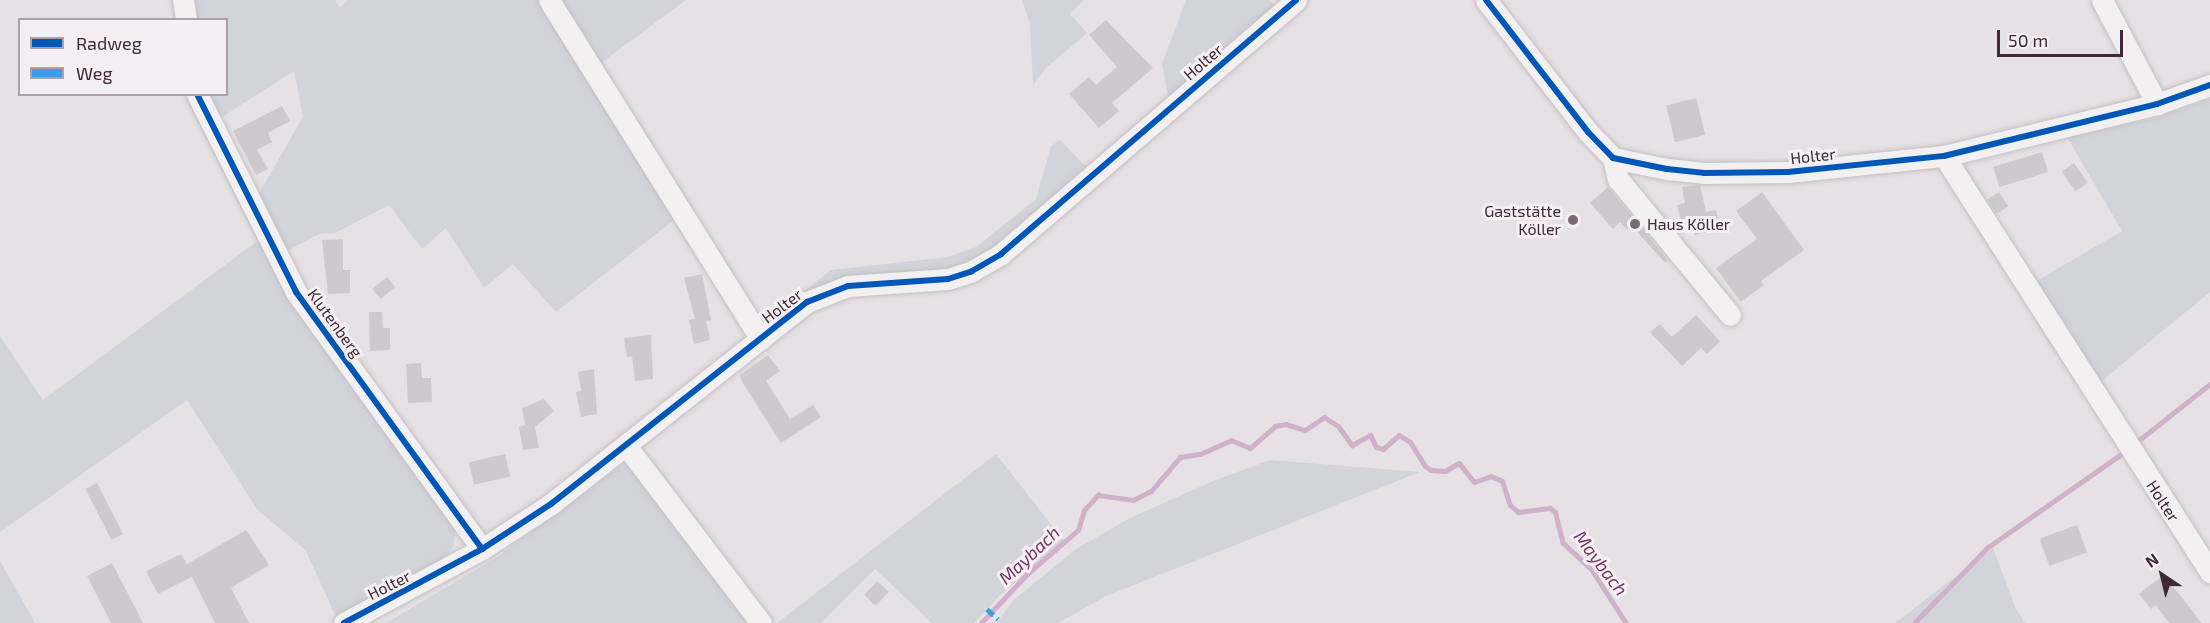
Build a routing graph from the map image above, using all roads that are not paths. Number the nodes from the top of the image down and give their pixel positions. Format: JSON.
{"nodes":[{"id":1,"x":183,"y":0,"type":"edge"},
{"id":2,"x":549,"y":0,"type":"edge"},
{"id":3,"x":1296,"y":0,"type":"edge"},
{"id":4,"x":1486,"y":0,"type":"edge"},
{"id":5,"x":2102,"y":0,"type":"edge"},
{"id":6,"x":186,"y":18,"type":"edge"},
{"id":7,"x":2210,"y":85,"type":"edge"},
{"id":8,"x":198,"y":96,"type":"edge"},
{"id":9,"x":2157,"y":104,"type":"junction"},
{"id":10,"x":1944,"y":156,"type":"junction"},
{"id":11,"x":1613,"y":158,"type":"junction"},
{"id":12,"x":1730,"y":315,"type":"dead end"},
{"id":13,"x":761,"y":339,"type":"junction"},
{"id":14,"x":627,"y":447,"type":"junction"},
{"id":15,"x":482,"y":549,"type":"junction"},
{"id":16,"x":2210,"y":572,"type":"edge"},
{"id":17,"x":344,"y":623,"type":"edge"},
{"id":18,"x":761,"y":623,"type":"edge"}],
"edges":[{"from":1,"to":6,"type":"street"},
{"from":2,"to":13,"type":"street"},
{"from":3,"to":13,"type":"street","name":"Holter"},
{"from":4,"to":11,"type":"street"},
{"from":5,"to":9,"type":"street"},
{"from":7,"to":9,"type":"street","name":"Holter"},
{"from":8,"to":15,"type":"street","name":"Klutenberg"},
{"from":9,"to":10,"type":"street","name":"Holter"},
{"from":10,"to":11,"type":"street","name":"Holter"},
{"from":10,"to":16,"type":"street","name":"Holter"},
{"from":11,"to":12,"type":"street"},
{"from":13,"to":14,"type":"street","name":"Holter"},
{"from":14,"to":15,"type":"street","name":"Holter"},
{"from":14,"to":18,"type":"street"},
{"from":15,"to":17,"type":"street","name":"Holter"}]}
